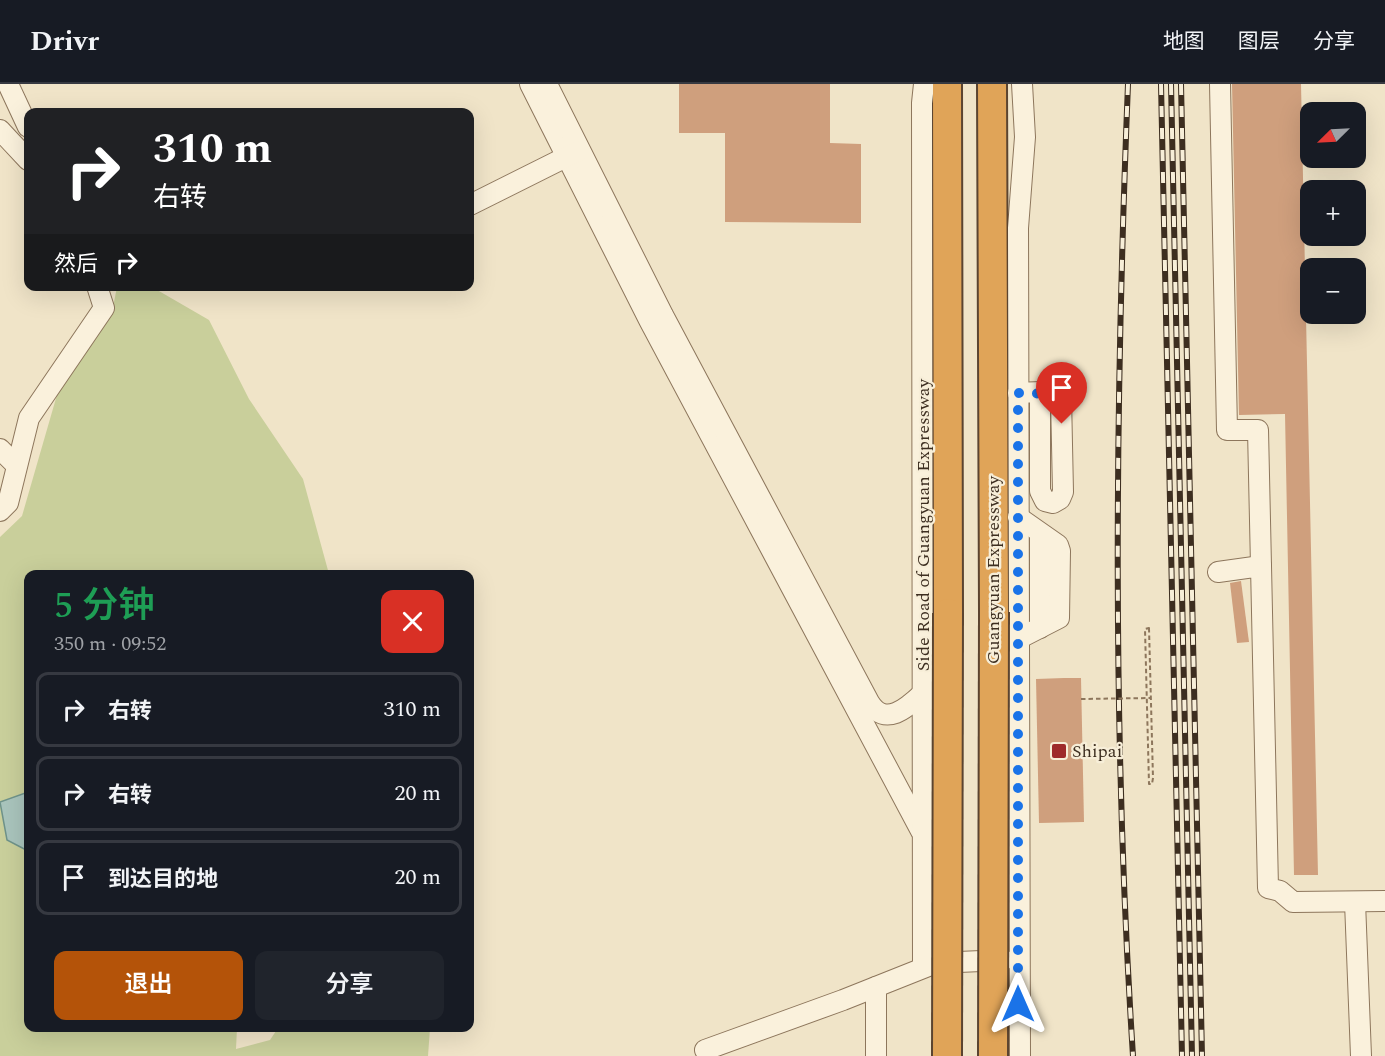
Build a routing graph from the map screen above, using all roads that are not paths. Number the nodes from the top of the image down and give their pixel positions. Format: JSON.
{"nodes":[{"id":1,"x":8,"y":84,"type":"edge"},
{"id":2,"x":530,"y":84,"type":"edge"},
{"id":3,"x":547,"y":84,"type":"edge"},
{"id":4,"x":924,"y":84,"type":"edge"},
{"id":5,"x":947,"y":84,"type":"edge"},
{"id":6,"x":992,"y":84,"type":"edge"},
{"id":7,"x":1009,"y":84,"type":"edge"},
{"id":8,"x":1022,"y":84,"type":"edge"},
{"id":9,"x":1220,"y":84,"type":"edge"},
{"id":10,"x":24,"y":118,"type":"edge"},
{"id":11,"x":3,"y":141,"type":"edge"},
{"id":12,"x":992,"y":151,"type":"junction"},
{"id":13,"x":573,"y":153,"type":"junction"},
{"id":14,"x":24,"y":157,"type":"edge"},
{"id":15,"x":474,"y":203,"type":"edge"},
{"id":16,"x":99,"y":291,"type":"edge"},
{"id":17,"x":1018,"y":393,"type":"junction"},
{"id":18,"x":1040,"y":393,"type":"junction"},
{"id":19,"x":0,"y":448,"type":"edge"},
{"id":20,"x":16,"y":465,"type":"junction"},
{"id":21,"x":732,"y":480,"type":"junction"},
{"id":22,"x":0,"y":511,"type":"edge"},
{"id":23,"x":1018,"y":517,"type":"junction"},
{"id":24,"x":1261,"y":566,"type":"junction"},
{"id":25,"x":1218,"y":572,"type":"dead end"},
{"id":26,"x":1018,"y":639,"type":"junction"},
{"id":27,"x":923,"y":693,"type":"junction"},
{"id":28,"x":923,"y":835,"type":"junction"},
{"id":29,"x":1385,"y":901,"type":"edge"},
{"id":30,"x":1354,"y":902,"type":"junction"},
{"id":31,"x":1018,"y":960,"type":"junction"},
{"id":32,"x":923,"y":967,"type":"junction"},
{"id":33,"x":876,"y":987,"type":"junction"},
{"id":34,"x":705,"y":1050,"type":"dead end"},
{"id":35,"x":876,"y":1056,"type":"edge"},
{"id":36,"x":947,"y":1056,"type":"edge"},
{"id":37,"x":993,"y":1056,"type":"edge"},
{"id":38,"x":1020,"y":1056,"type":"edge"},
{"id":39,"x":1361,"y":1056,"type":"edge"}],
"edges":[{"from":1,"to":10,"type":"street"},
{"from":2,"to":13,"type":"street"},
{"from":3,"to":13,"type":"street"},
{"from":4,"to":27,"type":"street","name":"Side Road of Guangyuan Expressway"},
{"from":5,"to":36,"type":"highway","bridge":true},
{"from":6,"to":12,"type":"highway","name":"Guangyuan Expressway"},
{"from":7,"to":12,"type":"highway"},
{"from":8,"to":17,"type":"street"},
{"from":9,"to":24,"type":"street"},
{"from":11,"to":14,"type":"street"},
{"from":12,"to":37,"type":"highway","name":"Guangyuan Expressway","bridge":true},
{"from":13,"to":15,"type":"street"},
{"from":13,"to":21,"type":"street"},
{"from":16,"to":20,"type":"street"},
{"from":17,"to":18,"type":"street"},
{"from":17,"to":23,"type":"street"},
{"from":18,"to":18,"type":"street"},
{"from":19,"to":20,"type":"street"},
{"from":20,"to":22,"type":"street"},
{"from":21,"to":27,"type":"street"},
{"from":21,"to":28,"type":"street"},
{"from":23,"to":26,"type":"street"},
{"from":23,"to":26,"type":"street"},
{"from":24,"to":25,"type":"street"},
{"from":24,"to":30,"type":"street"},
{"from":26,"to":31,"type":"street"},
{"from":27,"to":28,"type":"street","name":"Side Road of Guangyuan Expressway"},
{"from":28,"to":32,"type":"street","name":"Side Road of Guangyuan Expressway"},
{"from":29,"to":30,"type":"street"},
{"from":30,"to":39,"type":"street"},
{"from":31,"to":32,"type":"street"},
{"from":31,"to":38,"type":"street"},
{"from":32,"to":33,"type":"street"},
{"from":33,"to":34,"type":"street"},
{"from":33,"to":35,"type":"street"}]}
